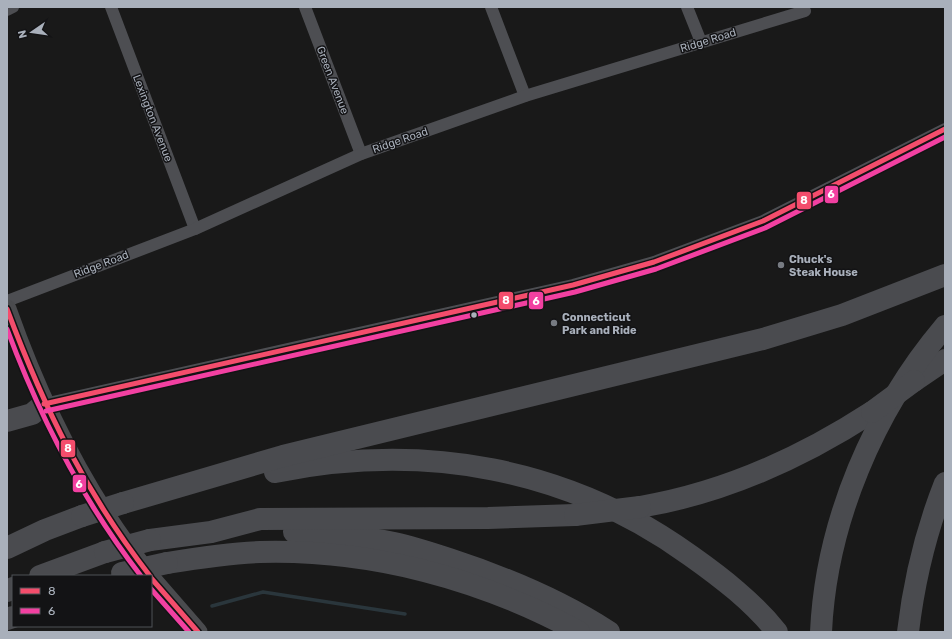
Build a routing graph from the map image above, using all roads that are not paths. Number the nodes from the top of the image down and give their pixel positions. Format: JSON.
{"nodes":[{"id":1,"x":13,"y":7,"type":"edge"},
{"id":2,"x":110,"y":7,"type":"edge"},
{"id":3,"x":305,"y":7,"type":"edge"},
{"id":4,"x":490,"y":7,"type":"edge"},
{"id":5,"x":687,"y":7,"type":"edge"},
{"id":6,"x":7,"y":10,"type":"edge"},
{"id":7,"x":805,"y":11,"type":"dead end"},
{"id":8,"x":701,"y":42,"type":"junction"},
{"id":9,"x":525,"y":96,"type":"junction"},
{"id":10,"x":945,"y":129,"type":"edge"},
{"id":11,"x":361,"y":154,"type":"junction"},
{"id":12,"x":195,"y":229,"type":"junction"},
{"id":13,"x":945,"y":275,"type":"edge"},
{"id":14,"x":7,"y":301,"type":"edge"},
{"id":15,"x":7,"y":309,"type":"edge"},
{"id":16,"x":945,"y":326,"type":"edge"},
{"id":17,"x":945,"y":360,"type":"edge"},
{"id":18,"x":44,"y":404,"type":"junction"},
{"id":19,"x":7,"y":409,"type":"edge"},
{"id":20,"x":7,"y":421,"type":"edge"},
{"id":21,"x":945,"y":483,"type":"edge"},
{"id":22,"x":123,"y":503,"type":"junction"},
{"id":23,"x":211,"y":532,"type":"junction"},
{"id":24,"x":7,"y":548,"type":"edge"},
{"id":25,"x":117,"y":574,"type":"edge"},
{"id":26,"x":43,"y":575,"type":"edge"},
{"id":27,"x":149,"y":575,"type":"edge"},
{"id":28,"x":152,"y":579,"type":"edge"},
{"id":29,"x":198,"y":632,"type":"edge"},
{"id":30,"x":580,"y":632,"type":"edge"},
{"id":31,"x":609,"y":632,"type":"edge"},
{"id":32,"x":777,"y":632,"type":"edge"},
{"id":33,"x":821,"y":632,"type":"edge"},
{"id":34,"x":908,"y":632,"type":"edge"}],
"edges":[{"from":1,"to":6,"type":"street"},
{"from":2,"to":12,"type":"street","name":"Lexington Avenue"},
{"from":3,"to":11,"type":"street","name":"Green Avenue"},
{"from":4,"to":9,"type":"street"},
{"from":5,"to":8,"type":"street"},
{"from":7,"to":8,"type":"street","name":"Ridge Road"},
{"from":8,"to":9,"type":"street","name":"Ridge Road"},
{"from":9,"to":11,"type":"street","name":"Ridge Road"},
{"from":10,"to":18,"type":"street"},
{"from":11,"to":12,"type":"street","name":"Ridge Road"},
{"from":12,"to":14,"type":"street","name":"Ridge Road"},
{"from":13,"to":22,"type":"highway"},
{"from":15,"to":18,"type":"main road"},
{"from":16,"to":33,"type":"highway"},
{"from":17,"to":23,"type":"highway","bridge":true},
{"from":18,"to":19,"type":"highway"},
{"from":18,"to":20,"type":"highway"},
{"from":18,"to":27,"type":"main road"},
{"from":21,"to":34,"type":"highway"},
{"from":22,"to":24,"type":"highway","bridge":true},
{"from":22,"to":32,"type":"highway"},
{"from":23,"to":26,"type":"highway","bridge":true},
{"from":23,"to":31,"type":"highway"},
{"from":25,"to":30,"type":"highway","bridge":true},
{"from":28,"to":29,"type":"main road"}]}
